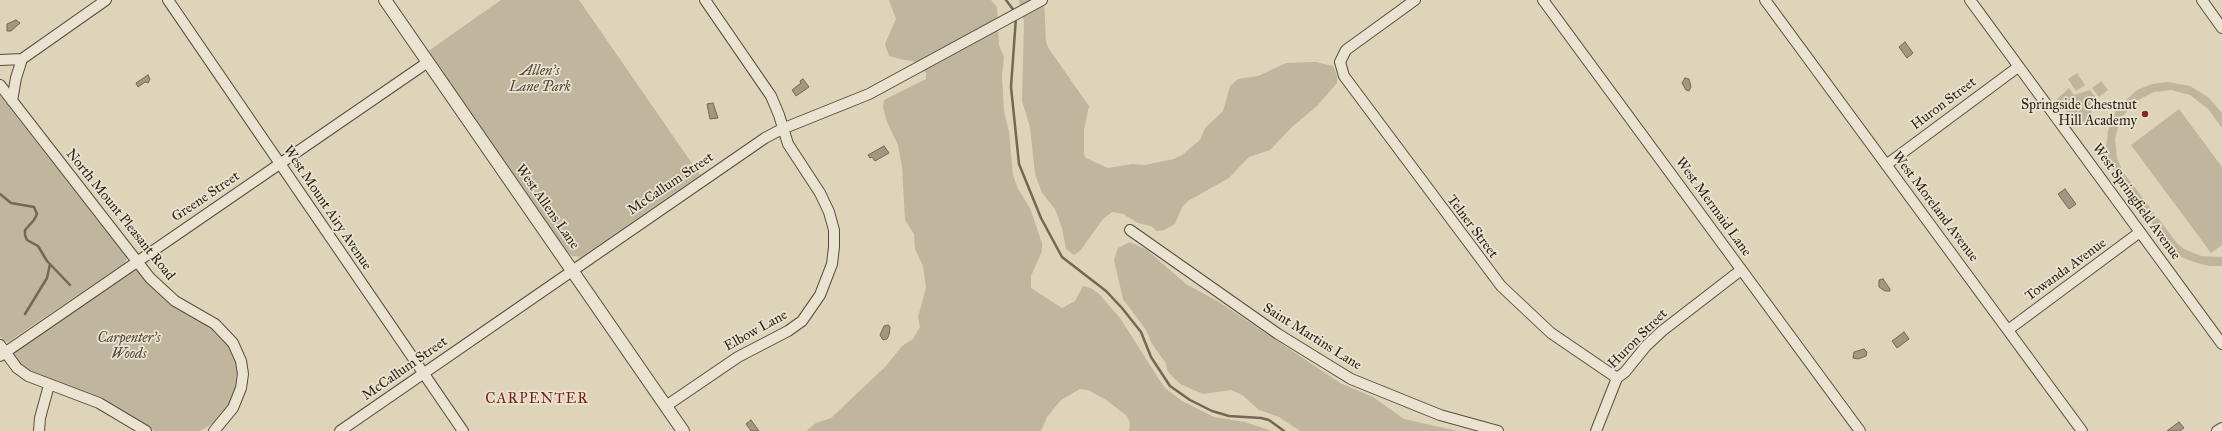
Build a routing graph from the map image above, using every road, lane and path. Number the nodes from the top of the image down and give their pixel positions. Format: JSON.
{"nodes":[{"id":1,"x":106,"y":0,"type":"edge"},
{"id":2,"x":168,"y":0,"type":"edge"},
{"id":3,"x":386,"y":0,"type":"edge"},
{"id":4,"x":705,"y":0,"type":"edge"},
{"id":5,"x":1042,"y":0,"type":"edge"},
{"id":6,"x":1415,"y":0,"type":"edge"},
{"id":7,"x":1544,"y":0,"type":"edge"},
{"id":8,"x":1765,"y":0,"type":"edge"},
{"id":9,"x":1970,"y":0,"type":"edge"},
{"id":10,"x":2202,"y":0,"type":"edge"},
{"id":11,"x":2222,"y":28,"type":"edge"},
{"id":12,"x":22,"y":59,"type":"junction"},
{"id":13,"x":0,"y":60,"type":"edge"},
{"id":14,"x":428,"y":62,"type":"junction"},
{"id":15,"x":2018,"y":67,"type":"junction"},
{"id":16,"x":0,"y":85,"type":"edge"},
{"id":17,"x":12,"y":101,"type":"junction"},
{"id":18,"x":782,"y":129,"type":"junction"},
{"id":19,"x":280,"y":164,"type":"junction"},
{"id":20,"x":1886,"y":165,"type":"junction"},
{"id":21,"x":1130,"y":230,"type":"dead end"},
{"id":22,"x":2140,"y":232,"type":"junction"},
{"id":23,"x":136,"y":262,"type":"junction"},
{"id":24,"x":572,"y":270,"type":"junction"},
{"id":25,"x":1741,"y":270,"type":"junction"},
{"id":26,"x":2008,"y":330,"type":"junction"},
{"id":27,"x":2222,"y":344,"type":"edge"},
{"id":28,"x":2,"y":351,"type":"edge"},
{"id":29,"x":423,"y":374,"type":"junction"},
{"id":30,"x":1617,"y":378,"type":"junction"},
{"id":31,"x":49,"y":385,"type":"junction"},
{"id":32,"x":666,"y":406,"type":"junction"},
{"id":33,"x":2222,"y":428,"type":"edge"},
{"id":34,"x":38,"y":431,"type":"edge"},
{"id":35,"x":146,"y":431,"type":"edge"},
{"id":36,"x":215,"y":431,"type":"edge"},
{"id":37,"x":340,"y":431,"type":"edge"},
{"id":38,"x":463,"y":431,"type":"edge"},
{"id":39,"x":683,"y":431,"type":"edge"},
{"id":40,"x":1498,"y":431,"type":"edge"},
{"id":41,"x":1596,"y":431,"type":"edge"},
{"id":42,"x":1860,"y":431,"type":"edge"},
{"id":43,"x":2082,"y":431,"type":"edge"},
{"id":44,"x":2217,"y":431,"type":"edge"}],
"edges":[{"from":1,"to":12,"type":"street"},
{"from":2,"to":19,"type":"street","name":"West Mount Airy Avenue"},
{"from":3,"to":14,"type":"street","name":"West Allens Lane"},
{"from":4,"to":18,"type":"street","name":"Elbow Lane"},
{"from":5,"to":18,"type":"street","name":"McCallum Street"},
{"from":6,"to":30,"type":"street","name":"Telner Street"},
{"from":7,"to":25,"type":"street","name":"West Mermaid Lane"},
{"from":8,"to":20,"type":"street","name":"West Moreland Avenue"},
{"from":9,"to":15,"type":"street","name":"West Springfield Avenue"},
{"from":10,"to":11,"type":"street"},
{"from":12,"to":13,"type":"street"},
{"from":12,"to":17,"type":"street"},
{"from":14,"to":19,"type":"street","name":"Greene Street"},
{"from":14,"to":24,"type":"street","name":"West Allens Lane"},
{"from":15,"to":20,"type":"street","name":"Huron Street"},
{"from":15,"to":22,"type":"street","name":"West Springfield Avenue"},
{"from":16,"to":17,"type":"street","name":"North Mount Pleasant Road"},
{"from":17,"to":23,"type":"street","name":"North Mount Pleasant Road"},
{"from":18,"to":24,"type":"street","name":"McCallum Street"},
{"from":18,"to":32,"type":"street","name":"Elbow Lane"},
{"from":19,"to":23,"type":"street","name":"Greene Street"},
{"from":19,"to":29,"type":"street","name":"West Mount Airy Avenue"},
{"from":20,"to":26,"type":"street","name":"West Moreland Avenue"},
{"from":21,"to":40,"type":"street","name":"Saint Martins Lane"},
{"from":22,"to":26,"type":"street","name":"Towanda Avenue"},
{"from":22,"to":27,"type":"street","name":"West Springfield Avenue"},
{"from":23,"to":28,"type":"street","name":"Greene Street"},
{"from":23,"to":36,"type":"street","name":"North Mount Pleasant Road"},
{"from":24,"to":29,"type":"street","name":"McCallum Street"},
{"from":24,"to":32,"type":"street","name":"West Allens Lane"},
{"from":25,"to":30,"type":"street","name":"Huron Street"},
{"from":25,"to":42,"type":"street","name":"West Mermaid Lane"},
{"from":26,"to":43,"type":"street","name":"West Moreland Avenue"},
{"from":28,"to":31,"type":"street"},
{"from":29,"to":37,"type":"street","name":"McCallum Street"},
{"from":29,"to":38,"type":"street","name":"West Mount Airy Avenue"},
{"from":30,"to":41,"type":"street","name":"Huron Street"},
{"from":31,"to":34,"type":"street"},
{"from":31,"to":35,"type":"street"},
{"from":32,"to":39,"type":"street","name":"West Allens Lane"},
{"from":33,"to":44,"type":"street"}]}
